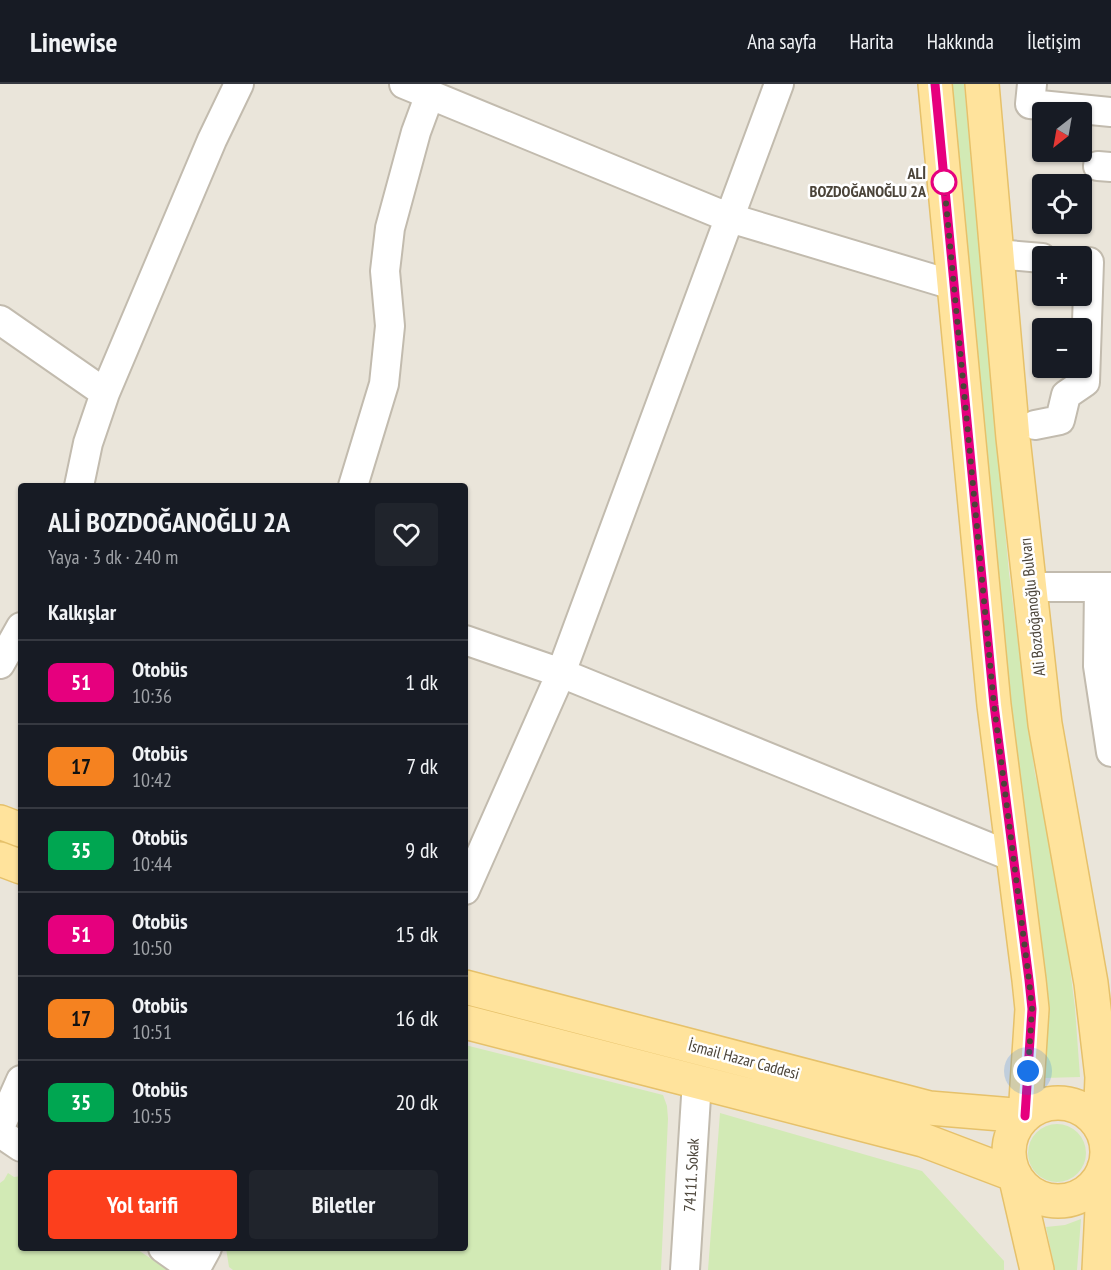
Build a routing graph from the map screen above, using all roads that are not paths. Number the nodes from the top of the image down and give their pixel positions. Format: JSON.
{"nodes":[{"id":1,"x":239,"y":84,"type":"edge"},
{"id":2,"x":779,"y":84,"type":"edge"},
{"id":3,"x":935,"y":84,"type":"edge"},
{"id":4,"x":982,"y":84,"type":"edge"},
{"id":5,"x":1032,"y":84,"type":"edge"},
{"id":6,"x":417,"y":89,"type":"edge"},
{"id":7,"x":1111,"y":112,"type":"edge"},
{"id":8,"x":730,"y":218,"type":"junction"},
{"id":9,"x":996,"y":254,"type":"junction"},
{"id":10,"x":1032,"y":257,"type":"edge"},
{"id":11,"x":1094,"y":262,"type":"edge"},
{"id":12,"x":953,"y":285,"type":"junction"},
{"id":13,"x":0,"y":320,"type":"edge"},
{"id":14,"x":105,"y":393,"type":"junction"},
{"id":15,"x":1035,"y":425,"type":"dead end"},
{"id":16,"x":80,"y":483,"type":"edge"},
{"id":17,"x":354,"y":483,"type":"edge"},
{"id":18,"x":1029,"y":587,"type":"junction"},
{"id":19,"x":1105,"y":587,"type":"edge"},
{"id":20,"x":18,"y":632,"type":"edge"},
{"id":21,"x":468,"y":641,"type":"edge"},
{"id":22,"x":0,"y":664,"type":"edge"},
{"id":23,"x":561,"y":673,"type":"junction"},
{"id":24,"x":1111,"y":752,"type":"edge"},
{"id":25,"x":0,"y":822,"type":"edge"},
{"id":26,"x":18,"y":829,"type":"edge"},
{"id":27,"x":1013,"y":856,"type":"junction"},
{"id":28,"x":0,"y":860,"type":"edge"},
{"id":29,"x":18,"y":866,"type":"edge"},
{"id":30,"x":468,"y":883,"type":"edge"},
{"id":31,"x":468,"y":988,"type":"edge"},
{"id":32,"x":1102,"y":1007,"type":"edge"},
{"id":33,"x":468,"y":1023,"type":"edge"},
{"id":34,"x":697,"y":1081,"type":"junction"},
{"id":35,"x":18,"y":1087,"type":"edge"},
{"id":36,"x":1025,"y":1116,"type":"junction"},
{"id":37,"x":0,"y":1127,"type":"edge"},
{"id":38,"x":1100,"y":1127,"type":"junction"},
{"id":39,"x":0,"y":1133,"type":"edge"},
{"id":40,"x":18,"y":1145,"type":"edge"},
{"id":41,"x":1104,"y":1168,"type":"junction"},
{"id":42,"x":1014,"y":1175,"type":"junction"},
{"id":43,"x":167,"y":1251,"type":"edge"},
{"id":44,"x":205,"y":1251,"type":"edge"},
{"id":45,"x":195,"y":1270,"type":"edge"},
{"id":46,"x":686,"y":1270,"type":"edge"},
{"id":47,"x":1037,"y":1270,"type":"edge"},
{"id":48,"x":1099,"y":1270,"type":"edge"}],
"edges":[{"from":1,"to":14,"type":"street"},
{"from":2,"to":8,"type":"street"},
{"from":3,"to":12,"type":"main road"},
{"from":4,"to":9,"type":"main road","name":"Ali Bozdoğanoğlu Bulvarı"},
{"from":5,"to":7,"type":"street"},
{"from":6,"to":8,"type":"street"},
{"from":6,"to":17,"type":"street"},
{"from":8,"to":12,"type":"street"},
{"from":8,"to":23,"type":"street"},
{"from":9,"to":10,"type":"street"},
{"from":9,"to":18,"type":"main road","name":"Ali Bozdoğanoğlu Bulvarı"},
{"from":11,"to":15,"type":"street"},
{"from":12,"to":27,"type":"main road"},
{"from":13,"to":14,"type":"street"},
{"from":14,"to":16,"type":"street"},
{"from":18,"to":19,"type":"street"},
{"from":18,"to":32,"type":"main road","name":"Ali Bozdoğanoğlu Bulvarı"},
{"from":19,"to":24,"type":"street"},
{"from":20,"to":22,"type":"street"},
{"from":21,"to":23,"type":"street"},
{"from":23,"to":27,"type":"street"},
{"from":23,"to":30,"type":"street"},
{"from":25,"to":26,"type":"main road"},
{"from":27,"to":36,"type":"main road"},
{"from":28,"to":29,"type":"main road"},
{"from":31,"to":36,"type":"main road","name":"İsmail Hazar Caddesi"},
{"from":32,"to":38,"type":"main road","name":"Ali Bozdoğanoğlu Bulvarı"},
{"from":33,"to":34,"type":"main road","name":"İsmail Hazar Caddesi"},
{"from":34,"to":42,"type":"main road","name":"İsmail Hazar Caddesi"},
{"from":34,"to":46,"type":"street","name":"74111. Sokak"},
{"from":35,"to":37,"type":"street"},
{"from":36,"to":38,"type":"main road"},
{"from":36,"to":42,"type":"main road"},
{"from":38,"to":41,"type":"main road"},
{"from":39,"to":40,"type":"street"},
{"from":41,"to":42,"type":"main road"},
{"from":41,"to":48,"type":"main road"},
{"from":42,"to":47,"type":"main road"},
{"from":43,"to":45,"type":"street"},
{"from":44,"to":45,"type":"street"}]}
